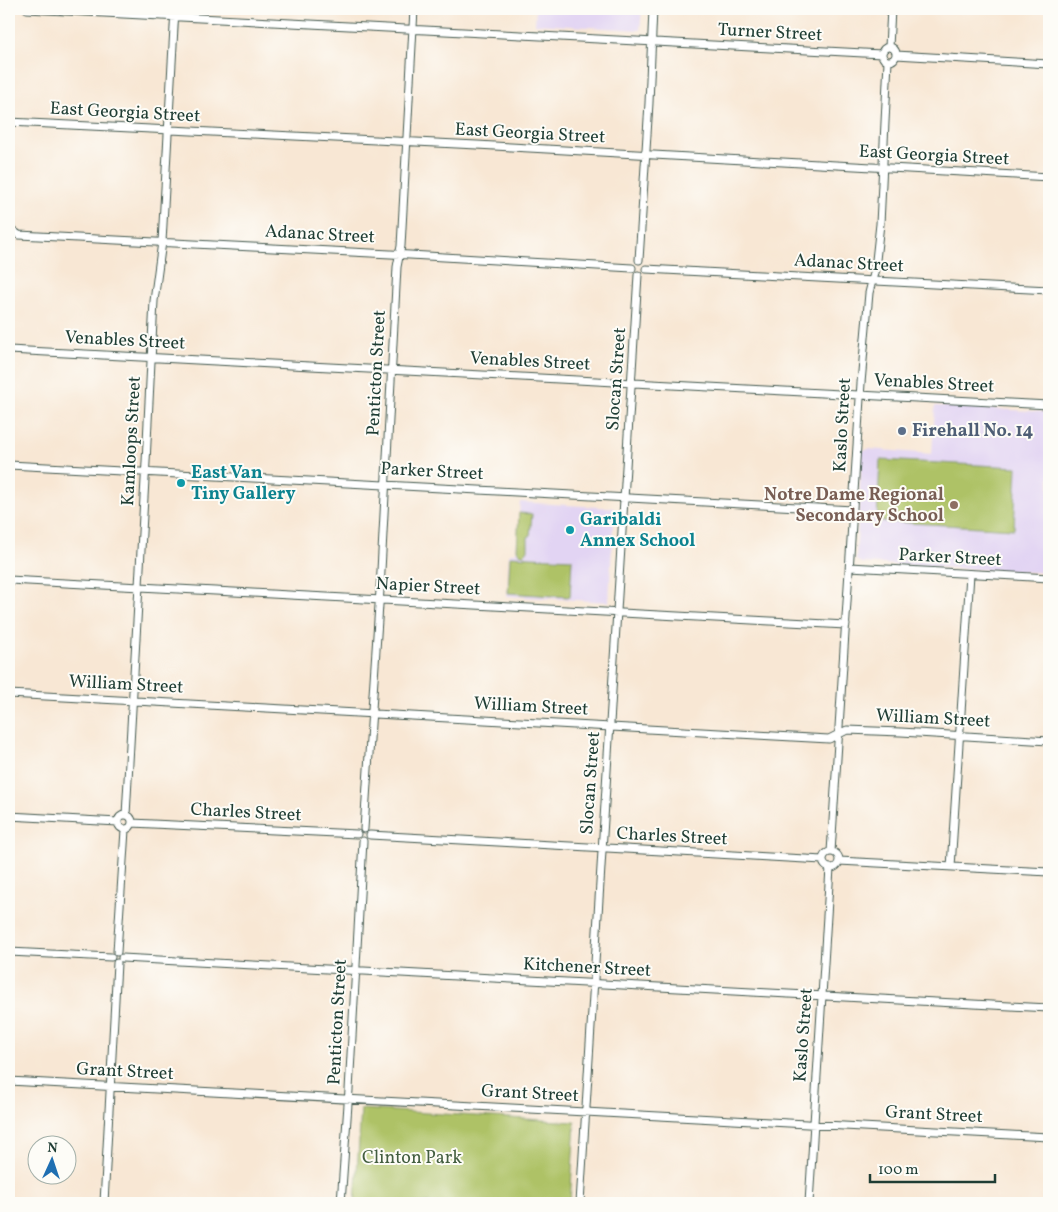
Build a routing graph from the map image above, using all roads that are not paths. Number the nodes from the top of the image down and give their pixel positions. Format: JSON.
{"nodes":[{"id":1,"x":27,"y":9,"type":"edge"},
{"id":2,"x":414,"y":9,"type":"edge"},
{"id":3,"x":653,"y":9,"type":"edge"},
{"id":4,"x":891,"y":9,"type":"edge"},
{"id":5,"x":175,"y":12,"type":"edge"},
{"id":6,"x":413,"y":29,"type":"junction"},
{"id":7,"x":651,"y":42,"type":"junction"},
{"id":8,"x":889,"y":48,"type":"junction"},
{"id":9,"x":882,"y":54,"type":"junction"},
{"id":10,"x":896,"y":55,"type":"junction"},
{"id":11,"x":888,"y":61,"type":"junction"},
{"id":12,"x":1049,"y":64,"type":"edge"},
{"id":13,"x":9,"y":122,"type":"edge"},
{"id":14,"x":168,"y":130,"type":"junction"},
{"id":15,"x":406,"y":142,"type":"junction"},
{"id":16,"x":645,"y":155,"type":"junction"},
{"id":17,"x":883,"y":168,"type":"junction"},
{"id":18,"x":1049,"y":177,"type":"edge"},
{"id":19,"x":9,"y":230,"type":"edge"},
{"id":20,"x":162,"y":242,"type":"junction"},
{"id":21,"x":399,"y":254,"type":"junction"},
{"id":22,"x":639,"y":260,"type":"junction"},
{"id":23,"x":632,"y":268,"type":"junction"},
{"id":24,"x":646,"y":269,"type":"junction"},
{"id":25,"x":638,"y":275,"type":"junction"},
{"id":26,"x":872,"y":281,"type":"junction"},
{"id":27,"x":1049,"y":290,"type":"edge"},
{"id":28,"x":9,"y":350,"type":"edge"},
{"id":29,"x":151,"y":357,"type":"junction"},
{"id":30,"x":392,"y":370,"type":"junction"},
{"id":31,"x":632,"y":383,"type":"junction"},
{"id":32,"x":860,"y":395,"type":"junction"},
{"id":33,"x":1049,"y":405,"type":"edge"},
{"id":34,"x":9,"y":465,"type":"edge"},
{"id":35,"x":146,"y":472,"type":"junction"},
{"id":36,"x":385,"y":484,"type":"junction"},
{"id":37,"x":624,"y":497,"type":"junction"},
{"id":38,"x":853,"y":510,"type":"junction"},
{"id":39,"x":850,"y":567,"type":"junction"},
{"id":40,"x":970,"y":574,"type":"junction"},
{"id":41,"x":1049,"y":578,"type":"edge"},
{"id":42,"x":9,"y":580,"type":"edge"},
{"id":43,"x":139,"y":586,"type":"junction"},
{"id":44,"x":379,"y":599,"type":"junction"},
{"id":45,"x":617,"y":612,"type":"junction"},
{"id":46,"x":846,"y":625,"type":"junction"},
{"id":47,"x":9,"y":694,"type":"edge"},
{"id":48,"x":133,"y":700,"type":"junction"},
{"id":49,"x":372,"y":714,"type":"junction"},
{"id":50,"x":610,"y":727,"type":"junction"},
{"id":51,"x":839,"y":734,"type":"junction"},
{"id":52,"x":960,"y":735,"type":"junction"},
{"id":53,"x":1049,"y":741,"type":"edge"},
{"id":54,"x":126,"y":815,"type":"junction"},
{"id":55,"x":9,"y":816,"type":"edge"},
{"id":56,"x":118,"y":822,"type":"junction"},
{"id":57,"x":132,"y":823,"type":"junction"},
{"id":58,"x":364,"y":828,"type":"junction"},
{"id":59,"x":125,"y":830,"type":"junction"},
{"id":60,"x":357,"y":834,"type":"junction"},
{"id":61,"x":370,"y":835,"type":"junction"},
{"id":62,"x":363,"y":841,"type":"junction"},
{"id":63,"x":602,"y":848,"type":"junction"},
{"id":64,"x":831,"y":852,"type":"junction"},
{"id":65,"x":823,"y":860,"type":"junction"},
{"id":66,"x":839,"y":861,"type":"junction"},
{"id":67,"x":952,"y":867,"type":"junction"},
{"id":68,"x":830,"y":868,"type":"junction"},
{"id":69,"x":1049,"y":872,"type":"edge"},
{"id":70,"x":9,"y":952,"type":"edge"},
{"id":71,"x":117,"y":952,"type":"junction"},
{"id":72,"x":111,"y":957,"type":"junction"},
{"id":73,"x":120,"y":961,"type":"junction"},
{"id":74,"x":355,"y":971,"type":"junction"},
{"id":75,"x":594,"y":983,"type":"junction"},
{"id":76,"x":822,"y":995,"type":"junction"},
{"id":77,"x":1049,"y":1008,"type":"edge"},
{"id":78,"x":9,"y":1081,"type":"edge"},
{"id":79,"x":110,"y":1086,"type":"junction"},
{"id":80,"x":348,"y":1100,"type":"junction"},
{"id":81,"x":586,"y":1112,"type":"junction"},
{"id":82,"x":814,"y":1124,"type":"junction"},
{"id":83,"x":1049,"y":1137,"type":"edge"},
{"id":84,"x":104,"y":1203,"type":"edge"},
{"id":85,"x":342,"y":1203,"type":"edge"},
{"id":86,"x":580,"y":1203,"type":"edge"},
{"id":87,"x":809,"y":1203,"type":"edge"}],
"edges":[{"from":1,"to":5,"type":"street","name":"Turner Street"},
{"from":2,"to":6,"type":"street","name":"Penticton Street"},
{"from":3,"to":7,"type":"street"},
{"from":4,"to":8,"type":"street"},
{"from":5,"to":6,"type":"street","name":"Turner Street"},
{"from":5,"to":14,"type":"street","name":"Kamloops Street"},
{"from":6,"to":7,"type":"street","name":"Turner Street"},
{"from":6,"to":15,"type":"street","name":"Penticton Street"},
{"from":7,"to":9,"type":"street","name":"Turner Street"},
{"from":7,"to":16,"type":"street"},
{"from":8,"to":9,"type":"street"},
{"from":8,"to":10,"type":"street"},
{"from":9,"to":11,"type":"street"},
{"from":10,"to":11,"type":"street"},
{"from":10,"to":12,"type":"street"},
{"from":11,"to":17,"type":"street","name":"Kaslo Street"},
{"from":13,"to":14,"type":"street","name":"East Georgia Street"},
{"from":14,"to":15,"type":"street","name":"East Georgia Street"},
{"from":14,"to":20,"type":"street","name":"Kamloops Street"},
{"from":15,"to":16,"type":"street","name":"East Georgia Street"},
{"from":15,"to":21,"type":"street","name":"Penticton Street"},
{"from":16,"to":17,"type":"street","name":"East Georgia Street"},
{"from":16,"to":22,"type":"street"},
{"from":17,"to":18,"type":"street","name":"East Georgia Street"},
{"from":17,"to":26,"type":"street","name":"Kaslo Street"},
{"from":19,"to":20,"type":"street","name":"Adanac Street"},
{"from":20,"to":21,"type":"street","name":"Adanac Street"},
{"from":20,"to":29,"type":"street","name":"Kamloops Street"},
{"from":21,"to":23,"type":"street","name":"Adanac Street"},
{"from":21,"to":30,"type":"street","name":"Penticton Street"},
{"from":22,"to":23,"type":"street"},
{"from":22,"to":24,"type":"street"},
{"from":23,"to":25,"type":"street"},
{"from":24,"to":25,"type":"street"},
{"from":24,"to":26,"type":"street","name":"Adanac Street"},
{"from":25,"to":31,"type":"street","name":"Slocan Street"},
{"from":26,"to":27,"type":"street","name":"Adanac Street"},
{"from":26,"to":32,"type":"street","name":"Kaslo Street"},
{"from":28,"to":29,"type":"street","name":"Venables Street"},
{"from":29,"to":30,"type":"street","name":"Venables Street"},
{"from":29,"to":35,"type":"street","name":"Kamloops Street"},
{"from":30,"to":31,"type":"street","name":"Venables Street"},
{"from":30,"to":36,"type":"street","name":"Penticton Street"},
{"from":31,"to":32,"type":"street","name":"Venables Street"},
{"from":31,"to":37,"type":"street","name":"Slocan Street"},
{"from":32,"to":33,"type":"street","name":"Venables Street"},
{"from":32,"to":38,"type":"street","name":"Kaslo Street"},
{"from":34,"to":35,"type":"street","name":"Parker Street"},
{"from":35,"to":36,"type":"street","name":"Parker Street"},
{"from":35,"to":43,"type":"street","name":"Kamloops Street"},
{"from":36,"to":37,"type":"street","name":"Parker Street"},
{"from":36,"to":44,"type":"street","name":"Penticton Street"},
{"from":37,"to":38,"type":"street","name":"Parker Street"},
{"from":37,"to":45,"type":"street","name":"Slocan Street"},
{"from":38,"to":39,"type":"street","name":"Kaslo Street"},
{"from":39,"to":40,"type":"street","name":"Parker Street"},
{"from":39,"to":46,"type":"street","name":"Kaslo Street"},
{"from":40,"to":41,"type":"street","name":"Parker Street"},
{"from":40,"to":52,"type":"street"},
{"from":42,"to":43,"type":"street","name":"Napier Street"},
{"from":43,"to":44,"type":"street","name":"Napier Street"},
{"from":43,"to":48,"type":"street","name":"Kamloops Street"},
{"from":44,"to":45,"type":"street","name":"Napier Street"},
{"from":44,"to":49,"type":"street","name":"Penticton Street"},
{"from":45,"to":46,"type":"street","name":"Napier Street"},
{"from":45,"to":50,"type":"street","name":"Slocan Street"},
{"from":46,"to":51,"type":"street","name":"Kaslo Street"},
{"from":47,"to":48,"type":"street","name":"William Street"},
{"from":48,"to":49,"type":"street","name":"William Street"},
{"from":48,"to":54,"type":"street","name":"Kamloops Street"},
{"from":49,"to":50,"type":"street","name":"William Street"},
{"from":49,"to":58,"type":"street","name":"Penticton Street"},
{"from":50,"to":51,"type":"street","name":"William Street"},
{"from":50,"to":63,"type":"street","name":"Slocan Street"},
{"from":51,"to":52,"type":"street","name":"William Street"},
{"from":51,"to":64,"type":"street","name":"Kaslo Street"},
{"from":52,"to":53,"type":"street","name":"William Street"},
{"from":52,"to":67,"type":"street"},
{"from":54,"to":56,"type":"street"},
{"from":54,"to":57,"type":"street"},
{"from":55,"to":56,"type":"street"},
{"from":56,"to":59,"type":"street"},
{"from":57,"to":59,"type":"street"},
{"from":57,"to":60,"type":"street","name":"Charles Street"},
{"from":58,"to":60,"type":"street"},
{"from":58,"to":61,"type":"street"},
{"from":59,"to":71,"type":"street"},
{"from":60,"to":62,"type":"street"},
{"from":61,"to":62,"type":"street"},
{"from":61,"to":63,"type":"street","name":"Charles Street"},
{"from":62,"to":74,"type":"street","name":"Penticton Street"},
{"from":63,"to":65,"type":"street","name":"Charles Street"},
{"from":63,"to":75,"type":"street","name":"Slocan Street"},
{"from":64,"to":65,"type":"street"},
{"from":64,"to":66,"type":"street"},
{"from":65,"to":68,"type":"street"},
{"from":66,"to":67,"type":"street"},
{"from":66,"to":68,"type":"street"},
{"from":67,"to":69,"type":"street"},
{"from":68,"to":76,"type":"street","name":"Kaslo Street"},
{"from":70,"to":72,"type":"street"},
{"from":71,"to":72,"type":"street"},
{"from":71,"to":73,"type":"street"},
{"from":72,"to":73,"type":"street"},
{"from":73,"to":74,"type":"street","name":"Kitchener Street"},
{"from":73,"to":79,"type":"street"},
{"from":74,"to":75,"type":"street","name":"Kitchener Street"},
{"from":74,"to":80,"type":"street","name":"Penticton Street"},
{"from":75,"to":76,"type":"street","name":"Kitchener Street"},
{"from":75,"to":81,"type":"street","name":"Slocan Street"},
{"from":76,"to":77,"type":"street","name":"Kitchener Street"},
{"from":76,"to":82,"type":"street","name":"Kaslo Street"},
{"from":78,"to":79,"type":"street","name":"Grant Street"},
{"from":79,"to":80,"type":"street","name":"Grant Street"},
{"from":79,"to":84,"type":"street"},
{"from":80,"to":81,"type":"street","name":"Grant Street"},
{"from":80,"to":85,"type":"street","name":"Penticton Street"},
{"from":81,"to":82,"type":"street","name":"Grant Street"},
{"from":81,"to":86,"type":"street","name":"Slocan Street"},
{"from":82,"to":83,"type":"street","name":"Grant Street"},
{"from":82,"to":87,"type":"street","name":"Kaslo Street"}]}
